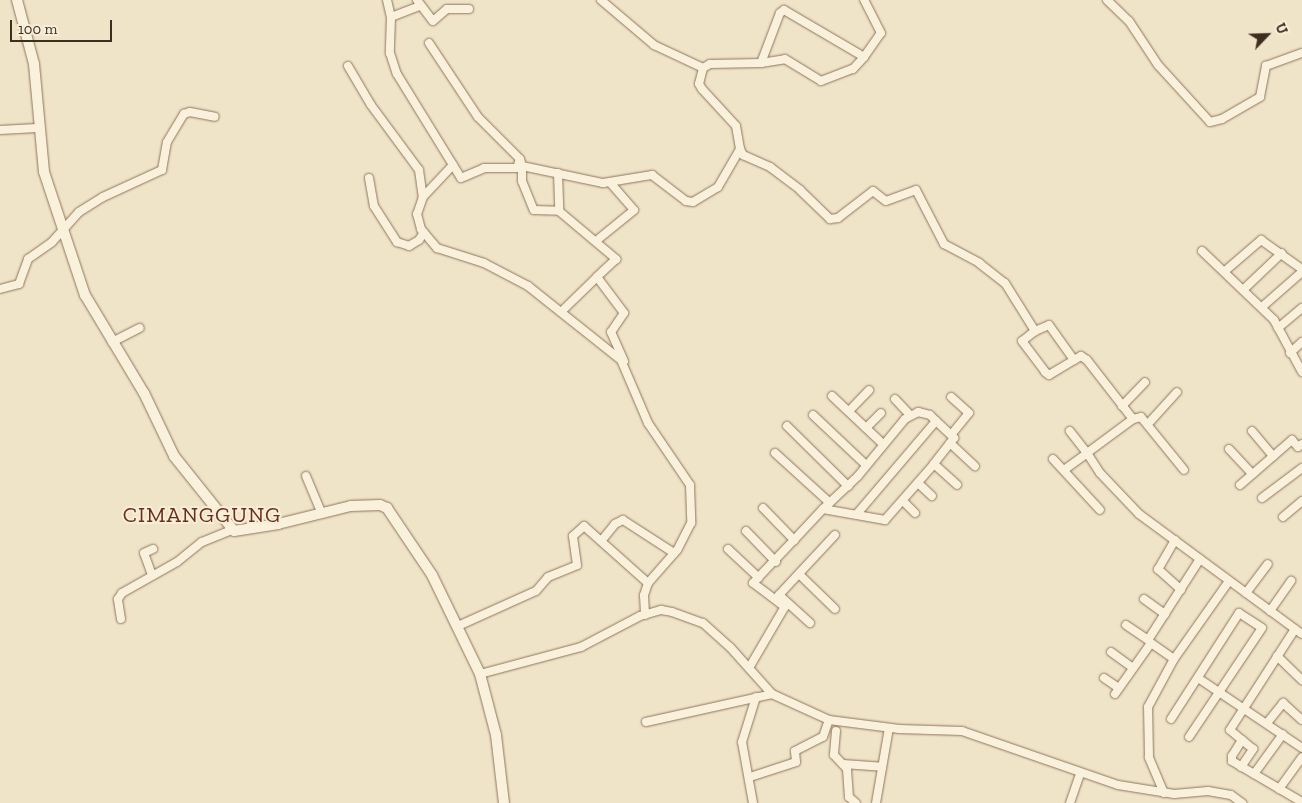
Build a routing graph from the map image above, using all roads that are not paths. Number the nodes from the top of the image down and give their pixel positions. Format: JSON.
{"nodes":[{"id":1,"x":17,"y":0,"type":"edge"},
{"id":2,"x":387,"y":0,"type":"edge"},
{"id":3,"x":601,"y":0,"type":"edge"},
{"id":4,"x":864,"y":0,"type":"edge"},
{"id":5,"x":1107,"y":0,"type":"edge"},
{"id":6,"x":418,"y":3,"type":"edge"},
{"id":7,"x":469,"y":9,"type":"dead end"},
{"id":8,"x":391,"y":17,"type":"junction"},
{"id":9,"x":429,"y":43,"type":"dead end"},
{"id":10,"x":1302,"y":53,"type":"edge"},
{"id":11,"x":864,"y":57,"type":"junction"},
{"id":12,"x":761,"y":63,"type":"junction"},
{"id":13,"x":348,"y":66,"type":"dead end"},
{"id":14,"x":703,"y":68,"type":"junction"},
{"id":15,"x":215,"y":117,"type":"dead end"},
{"id":16,"x":37,"y":128,"type":"junction"},
{"id":17,"x":0,"y":130,"type":"edge"},
{"id":18,"x":740,"y":149,"type":"junction"},
{"id":19,"x":521,"y":163,"type":"junction"},
{"id":20,"x":453,"y":165,"type":"junction"},
{"id":21,"x":558,"y":173,"type":"junction"},
{"id":22,"x":369,"y":178,"type":"dead end"},
{"id":23,"x":611,"y":184,"type":"junction"},
{"id":24,"x":423,"y":197,"type":"junction"},
{"id":25,"x":559,"y":211,"type":"junction"},
{"id":26,"x":62,"y":227,"type":"junction"},
{"id":27,"x":424,"y":232,"type":"junction"},
{"id":28,"x":596,"y":240,"type":"junction"},
{"id":29,"x":1202,"y":251,"type":"dead end"},
{"id":30,"x":1282,"y":253,"type":"junction"},
{"id":31,"x":1302,"y":270,"type":"edge"},
{"id":32,"x":1225,"y":271,"type":"junction"},
{"id":33,"x":597,"y":277,"type":"junction"},
{"id":34,"x":0,"y":289,"type":"edge"},
{"id":35,"x":1244,"y":289,"type":"junction"},
{"id":36,"x":1262,"y":307,"type":"junction"},
{"id":37,"x":1302,"y":308,"type":"edge"},
{"id":38,"x":561,"y":312,"type":"junction"},
{"id":39,"x":140,"y":328,"type":"dead end"},
{"id":40,"x":1278,"y":328,"type":"junction"},
{"id":41,"x":1035,"y":331,"type":"junction"},
{"id":42,"x":112,"y":342,"type":"junction"},
{"id":43,"x":1302,"y":342,"type":"edge"},
{"id":44,"x":1290,"y":353,"type":"junction"},
{"id":45,"x":1074,"y":360,"type":"junction"},
{"id":46,"x":626,"y":366,"type":"junction"},
{"id":47,"x":1302,"y":372,"type":"edge"},
{"id":48,"x":1145,"y":382,"type":"dead end"},
{"id":49,"x":869,"y":390,"type":"dead end"},
{"id":50,"x":1177,"y":392,"type":"dead end"},
{"id":51,"x":832,"y":396,"type":"dead end"},
{"id":52,"x":951,"y":397,"type":"dead end"},
{"id":53,"x":895,"y":399,"type":"dead end"},
{"id":54,"x":1122,"y":406,"type":"junction"},
{"id":55,"x":849,"y":412,"type":"junction"},
{"id":56,"x":881,"y":412,"type":"dead end"},
{"id":57,"x":813,"y":415,"type":"dead end"},
{"id":58,"x":910,"y":415,"type":"junction"},
{"id":59,"x":1133,"y":419,"type":"junction"},
{"id":60,"x":936,"y":421,"type":"junction"},
{"id":61,"x":1148,"y":424,"type":"junction"},
{"id":62,"x":787,"y":426,"type":"dead end"},
{"id":63,"x":866,"y":428,"type":"junction"},
{"id":64,"x":1070,"y":431,"type":"dead end"},
{"id":65,"x":1252,"y":432,"type":"dead end"},
{"id":66,"x":951,"y":439,"type":"junction"},
{"id":67,"x":883,"y":444,"type":"junction"},
{"id":68,"x":1300,"y":448,"type":"edge"},
{"id":69,"x":1229,"y":449,"type":"dead end"},
{"id":70,"x":1087,"y":453,"type":"junction"},
{"id":71,"x":775,"y":454,"type":"dead end"},
{"id":72,"x":1273,"y":456,"type":"junction"},
{"id":73,"x":1053,"y":459,"type":"dead end"},
{"id":74,"x":934,"y":464,"type":"junction"},
{"id":75,"x":866,"y":465,"type":"junction"},
{"id":76,"x":975,"y":466,"type":"dead end"},
{"id":77,"x":1302,"y":468,"type":"edge"},
{"id":78,"x":1064,"y":470,"type":"junction"},
{"id":79,"x":1184,"y":470,"type":"dead end"},
{"id":80,"x":1252,"y":474,"type":"junction"},
{"id":81,"x":306,"y":476,"type":"dead end"},
{"id":82,"x":918,"y":483,"type":"junction"},
{"id":83,"x":956,"y":485,"type":"dead end"},
{"id":84,"x":1240,"y":485,"type":"dead end"},
{"id":85,"x":848,"y":486,"type":"junction"},
{"id":86,"x":932,"y":496,"type":"dead end"},
{"id":87,"x":1262,"y":498,"type":"dead end"},
{"id":88,"x":903,"y":501,"type":"junction"},
{"id":89,"x":1302,"y":501,"type":"edge"},
{"id":90,"x":830,"y":503,"type":"junction"},
{"id":91,"x":763,"y":508,"type":"dead end"},
{"id":92,"x":823,"y":509,"type":"junction"},
{"id":93,"x":1100,"y":510,"type":"dead end"},
{"id":94,"x":915,"y":513,"type":"dead end"},
{"id":95,"x":322,"y":514,"type":"junction"},
{"id":96,"x":856,"y":515,"type":"junction"},
{"id":97,"x":1283,"y":518,"type":"dead end"},
{"id":98,"x":232,"y":530,"type":"junction"},
{"id":99,"x":746,"y":530,"type":"dead end"},
{"id":100,"x":835,"y":535,"type":"dead end"},
{"id":101,"x":602,"y":540,"type":"junction"},
{"id":102,"x":794,"y":540,"type":"junction"},
{"id":103,"x":1175,"y":540,"type":"junction"},
{"id":104,"x":153,"y":549,"type":"dead end"},
{"id":105,"x":728,"y":549,"type":"dead end"},
{"id":106,"x":674,"y":552,"type":"junction"},
{"id":107,"x":1200,"y":559,"type":"junction"},
{"id":108,"x":776,"y":562,"type":"junction"},
{"id":109,"x":1268,"y":564,"type":"dead end"},
{"id":110,"x":798,"y":574,"type":"junction"},
{"id":111,"x":152,"y":575,"type":"junction"},
{"id":112,"x":759,"y":578,"type":"junction"},
{"id":113,"x":1229,"y":581,"type":"junction"},
{"id":114,"x":1292,"y":581,"type":"dead end"},
{"id":115,"x":648,"y":583,"type":"junction"},
{"id":116,"x":1181,"y":590,"type":"junction"},
{"id":117,"x":1246,"y":593,"type":"junction"},
{"id":118,"x":1144,"y":600,"type":"dead end"},
{"id":119,"x":786,"y":604,"type":"junction"},
{"id":120,"x":835,"y":609,"type":"dead end"},
{"id":121,"x":1270,"y":611,"type":"junction"},
{"id":122,"x":1165,"y":614,"type":"junction"},
{"id":123,"x":645,"y":615,"type":"junction"},
{"id":124,"x":121,"y":619,"type":"dead end"},
{"id":125,"x":810,"y":623,"type":"dead end"},
{"id":126,"x":1126,"y":625,"type":"dead end"},
{"id":127,"x":458,"y":626,"type":"junction"},
{"id":128,"x":1295,"y":629,"type":"junction"},
{"id":129,"x":1302,"y":634,"type":"edge"},
{"id":130,"x":1149,"y":641,"type":"junction"},
{"id":131,"x":1111,"y":652,"type":"dead end"},
{"id":132,"x":1277,"y":656,"type":"junction"},
{"id":133,"x":1174,"y":659,"type":"junction"},
{"id":134,"x":749,"y":668,"type":"junction"},
{"id":135,"x":1133,"y":668,"type":"junction"},
{"id":136,"x":480,"y":674,"type":"junction"},
{"id":137,"x":1104,"y":678,"type":"dead end"},
{"id":138,"x":1198,"y":678,"type":"junction"},
{"id":139,"x":1302,"y":680,"type":"edge"},
{"id":140,"x":1221,"y":693,"type":"junction"},
{"id":141,"x":772,"y":694,"type":"junction"},
{"id":142,"x":756,"y":697,"type":"junction"},
{"id":143,"x":1243,"y":709,"type":"junction"},
{"id":144,"x":1171,"y":719,"type":"dead end"},
{"id":145,"x":829,"y":720,"type":"junction"},
{"id":146,"x":1302,"y":720,"type":"edge"},
{"id":147,"x":646,"y":722,"type":"dead end"},
{"id":148,"x":1267,"y":723,"type":"junction"},
{"id":149,"x":889,"y":728,"type":"junction"},
{"id":150,"x":836,"y":731,"type":"dead end"},
{"id":151,"x":1283,"y":734,"type":"junction"},
{"id":152,"x":1189,"y":737,"type":"dead end"},
{"id":153,"x":1242,"y":740,"type":"junction"},
{"id":154,"x":1302,"y":748,"type":"edge"},
{"id":155,"x":1302,"y":757,"type":"edge"},
{"id":156,"x":844,"y":764,"type":"junction"},
{"id":157,"x":882,"y":767,"type":"junction"},
{"id":158,"x":1241,"y":767,"type":"junction"},
{"id":159,"x":1080,"y":774,"type":"junction"},
{"id":160,"x":1254,"y":774,"type":"junction"},
{"id":161,"x":750,"y":777,"type":"junction"},
{"id":162,"x":1279,"y":789,"type":"junction"},
{"id":163,"x":1164,"y":793,"type":"junction"},
{"id":164,"x":1302,"y":802,"type":"edge"},
{"id":165,"x":504,"y":803,"type":"edge"},
{"id":166,"x":753,"y":803,"type":"edge"},
{"id":167,"x":856,"y":803,"type":"edge"},
{"id":168,"x":876,"y":803,"type":"edge"},
{"id":169,"x":1070,"y":803,"type":"edge"},
{"id":170,"x":1242,"y":803,"type":"edge"}],
"edges":[{"from":1,"to":16,"type":"street"},
{"from":2,"to":8,"type":"street"},
{"from":3,"to":14,"type":"street"},
{"from":4,"to":11,"type":"street"},
{"from":5,"to":10,"type":"street"},
{"from":6,"to":7,"type":"street"},
{"from":6,"to":8,"type":"street"},
{"from":8,"to":20,"type":"street"},
{"from":9,"to":19,"type":"street"},
{"from":11,"to":12,"type":"street"},
{"from":11,"to":12,"type":"street"},
{"from":12,"to":14,"type":"street"},
{"from":13,"to":24,"type":"street"},
{"from":14,"to":18,"type":"street"},
{"from":15,"to":26,"type":"street"},
{"from":16,"to":17,"type":"street"},
{"from":16,"to":26,"type":"street"},
{"from":18,"to":23,"type":"street"},
{"from":18,"to":41,"type":"street"},
{"from":19,"to":20,"type":"street"},
{"from":19,"to":21,"type":"street"},
{"from":19,"to":25,"type":"street"},
{"from":20,"to":24,"type":"street"},
{"from":21,"to":23,"type":"street"},
{"from":21,"to":25,"type":"street"},
{"from":22,"to":27,"type":"street"},
{"from":23,"to":28,"type":"street"},
{"from":24,"to":27,"type":"street"},
{"from":25,"to":28,"type":"street"},
{"from":26,"to":34,"type":"street"},
{"from":26,"to":42,"type":"street"},
{"from":27,"to":38,"type":"street"},
{"from":28,"to":33,"type":"street"},
{"from":29,"to":32,"type":"street"},
{"from":30,"to":31,"type":"street"},
{"from":30,"to":32,"type":"street"},
{"from":30,"to":35,"type":"street"},
{"from":31,"to":36,"type":"street"},
{"from":32,"to":35,"type":"street"},
{"from":33,"to":38,"type":"street"},
{"from":33,"to":46,"type":"street"},
{"from":35,"to":36,"type":"street"},
{"from":36,"to":40,"type":"street"},
{"from":37,"to":40,"type":"street"},
{"from":38,"to":46,"type":"street"},
{"from":39,"to":42,"type":"street"},
{"from":40,"to":44,"type":"street"},
{"from":41,"to":45,"type":"street"},
{"from":41,"to":45,"type":"street"},
{"from":42,"to":98,"type":"street"},
{"from":43,"to":44,"type":"street"},
{"from":44,"to":47,"type":"street"},
{"from":45,"to":54,"type":"street"},
{"from":46,"to":106,"type":"street"},
{"from":48,"to":54,"type":"street"},
{"from":49,"to":55,"type":"street"},
{"from":50,"to":61,"type":"street"},
{"from":51,"to":55,"type":"street"},
{"from":52,"to":66,"type":"street"},
{"from":53,"to":58,"type":"street"},
{"from":54,"to":59,"type":"street"},
{"from":55,"to":63,"type":"street"},
{"from":56,"to":63,"type":"street"},
{"from":57,"to":75,"type":"street"},
{"from":58,"to":60,"type":"street"},
{"from":58,"to":67,"type":"street"},
{"from":59,"to":61,"type":"street"},
{"from":59,"to":70,"type":"street"},
{"from":60,"to":66,"type":"street"},
{"from":60,"to":96,"type":"street"},
{"from":61,"to":79,"type":"street"},
{"from":62,"to":85,"type":"street"},
{"from":63,"to":67,"type":"street"},
{"from":64,"to":70,"type":"street"},
{"from":65,"to":72,"type":"street"},
{"from":66,"to":74,"type":"street"},
{"from":66,"to":76,"type":"street"},
{"from":67,"to":75,"type":"street"},
{"from":68,"to":72,"type":"street"},
{"from":69,"to":80,"type":"street"},
{"from":70,"to":78,"type":"street"},
{"from":70,"to":103,"type":"street"},
{"from":71,"to":90,"type":"street"},
{"from":72,"to":80,"type":"street"},
{"from":73,"to":78,"type":"street"},
{"from":74,"to":82,"type":"street"},
{"from":74,"to":83,"type":"street"},
{"from":75,"to":85,"type":"street"},
{"from":77,"to":87,"type":"street"},
{"from":78,"to":93,"type":"street"},
{"from":80,"to":84,"type":"street"},
{"from":81,"to":95,"type":"street"},
{"from":82,"to":86,"type":"street"},
{"from":82,"to":88,"type":"street"},
{"from":85,"to":90,"type":"street"},
{"from":88,"to":94,"type":"street"},
{"from":88,"to":96,"type":"street"},
{"from":89,"to":97,"type":"street"},
{"from":90,"to":92,"type":"street"},
{"from":91,"to":102,"type":"street"},
{"from":92,"to":96,"type":"street"},
{"from":92,"to":102,"type":"street"},
{"from":95,"to":98,"type":"street"},
{"from":95,"to":127,"type":"street"},
{"from":98,"to":111,"type":"street"},
{"from":99,"to":108,"type":"street"},
{"from":100,"to":110,"type":"street"},
{"from":101,"to":106,"type":"street"},
{"from":101,"to":115,"type":"street"},
{"from":101,"to":127,"type":"street"},
{"from":102,"to":108,"type":"street"},
{"from":103,"to":107,"type":"street"},
{"from":103,"to":116,"type":"street"},
{"from":104,"to":111,"type":"street"},
{"from":105,"to":112,"type":"street"},
{"from":106,"to":115,"type":"street"},
{"from":107,"to":113,"type":"street"},
{"from":107,"to":116,"type":"street"},
{"from":108,"to":112,"type":"street"},
{"from":109,"to":117,"type":"street"},
{"from":110,"to":119,"type":"street"},
{"from":110,"to":120,"type":"street"},
{"from":111,"to":124,"type":"street"},
{"from":112,"to":119,"type":"street"},
{"from":113,"to":117,"type":"street"},
{"from":113,"to":133,"type":"street"},
{"from":114,"to":121,"type":"street"},
{"from":115,"to":123,"type":"street"},
{"from":116,"to":122,"type":"street"},
{"from":117,"to":121,"type":"street"},
{"from":118,"to":122,"type":"street"},
{"from":119,"to":125,"type":"street"},
{"from":119,"to":134,"type":"street"},
{"from":121,"to":128,"type":"street"},
{"from":122,"to":130,"type":"street"},
{"from":123,"to":134,"type":"street"},
{"from":123,"to":136,"type":"street"},
{"from":126,"to":130,"type":"street"},
{"from":127,"to":136,"type":"street"},
{"from":128,"to":129,"type":"street"},
{"from":128,"to":132,"type":"street"},
{"from":130,"to":133,"type":"street"},
{"from":130,"to":135,"type":"street"},
{"from":131,"to":135,"type":"street"},
{"from":132,"to":139,"type":"street"},
{"from":132,"to":143,"type":"street"},
{"from":133,"to":163,"type":"street"},
{"from":134,"to":141,"type":"street"},
{"from":135,"to":137,"type":"street"},
{"from":136,"to":165,"type":"street"},
{"from":138,"to":140,"type":"street"},
{"from":138,"to":140,"type":"street"},
{"from":138,"to":144,"type":"street"},
{"from":140,"to":143,"type":"street"},
{"from":140,"to":152,"type":"street"},
{"from":141,"to":142,"type":"street"},
{"from":141,"to":145,"type":"street"},
{"from":142,"to":147,"type":"street"},
{"from":142,"to":161,"type":"street"},
{"from":143,"to":148,"type":"street"},
{"from":143,"to":153,"type":"street"},
{"from":145,"to":149,"type":"street"},
{"from":145,"to":161,"type":"street"},
{"from":146,"to":148,"type":"street"},
{"from":148,"to":151,"type":"street"},
{"from":149,"to":157,"type":"street"},
{"from":149,"to":159,"type":"street"},
{"from":150,"to":156,"type":"street"},
{"from":151,"to":154,"type":"street"},
{"from":151,"to":160,"type":"street"},
{"from":153,"to":158,"type":"street"},
{"from":153,"to":158,"type":"street"},
{"from":155,"to":162,"type":"street"},
{"from":156,"to":157,"type":"street"},
{"from":156,"to":167,"type":"street"},
{"from":157,"to":168,"type":"street"},
{"from":158,"to":160,"type":"street"},
{"from":159,"to":163,"type":"street"},
{"from":159,"to":169,"type":"street"},
{"from":160,"to":162,"type":"street"},
{"from":161,"to":166,"type":"street"},
{"from":162,"to":164,"type":"street"},
{"from":163,"to":170,"type":"street"}]}
